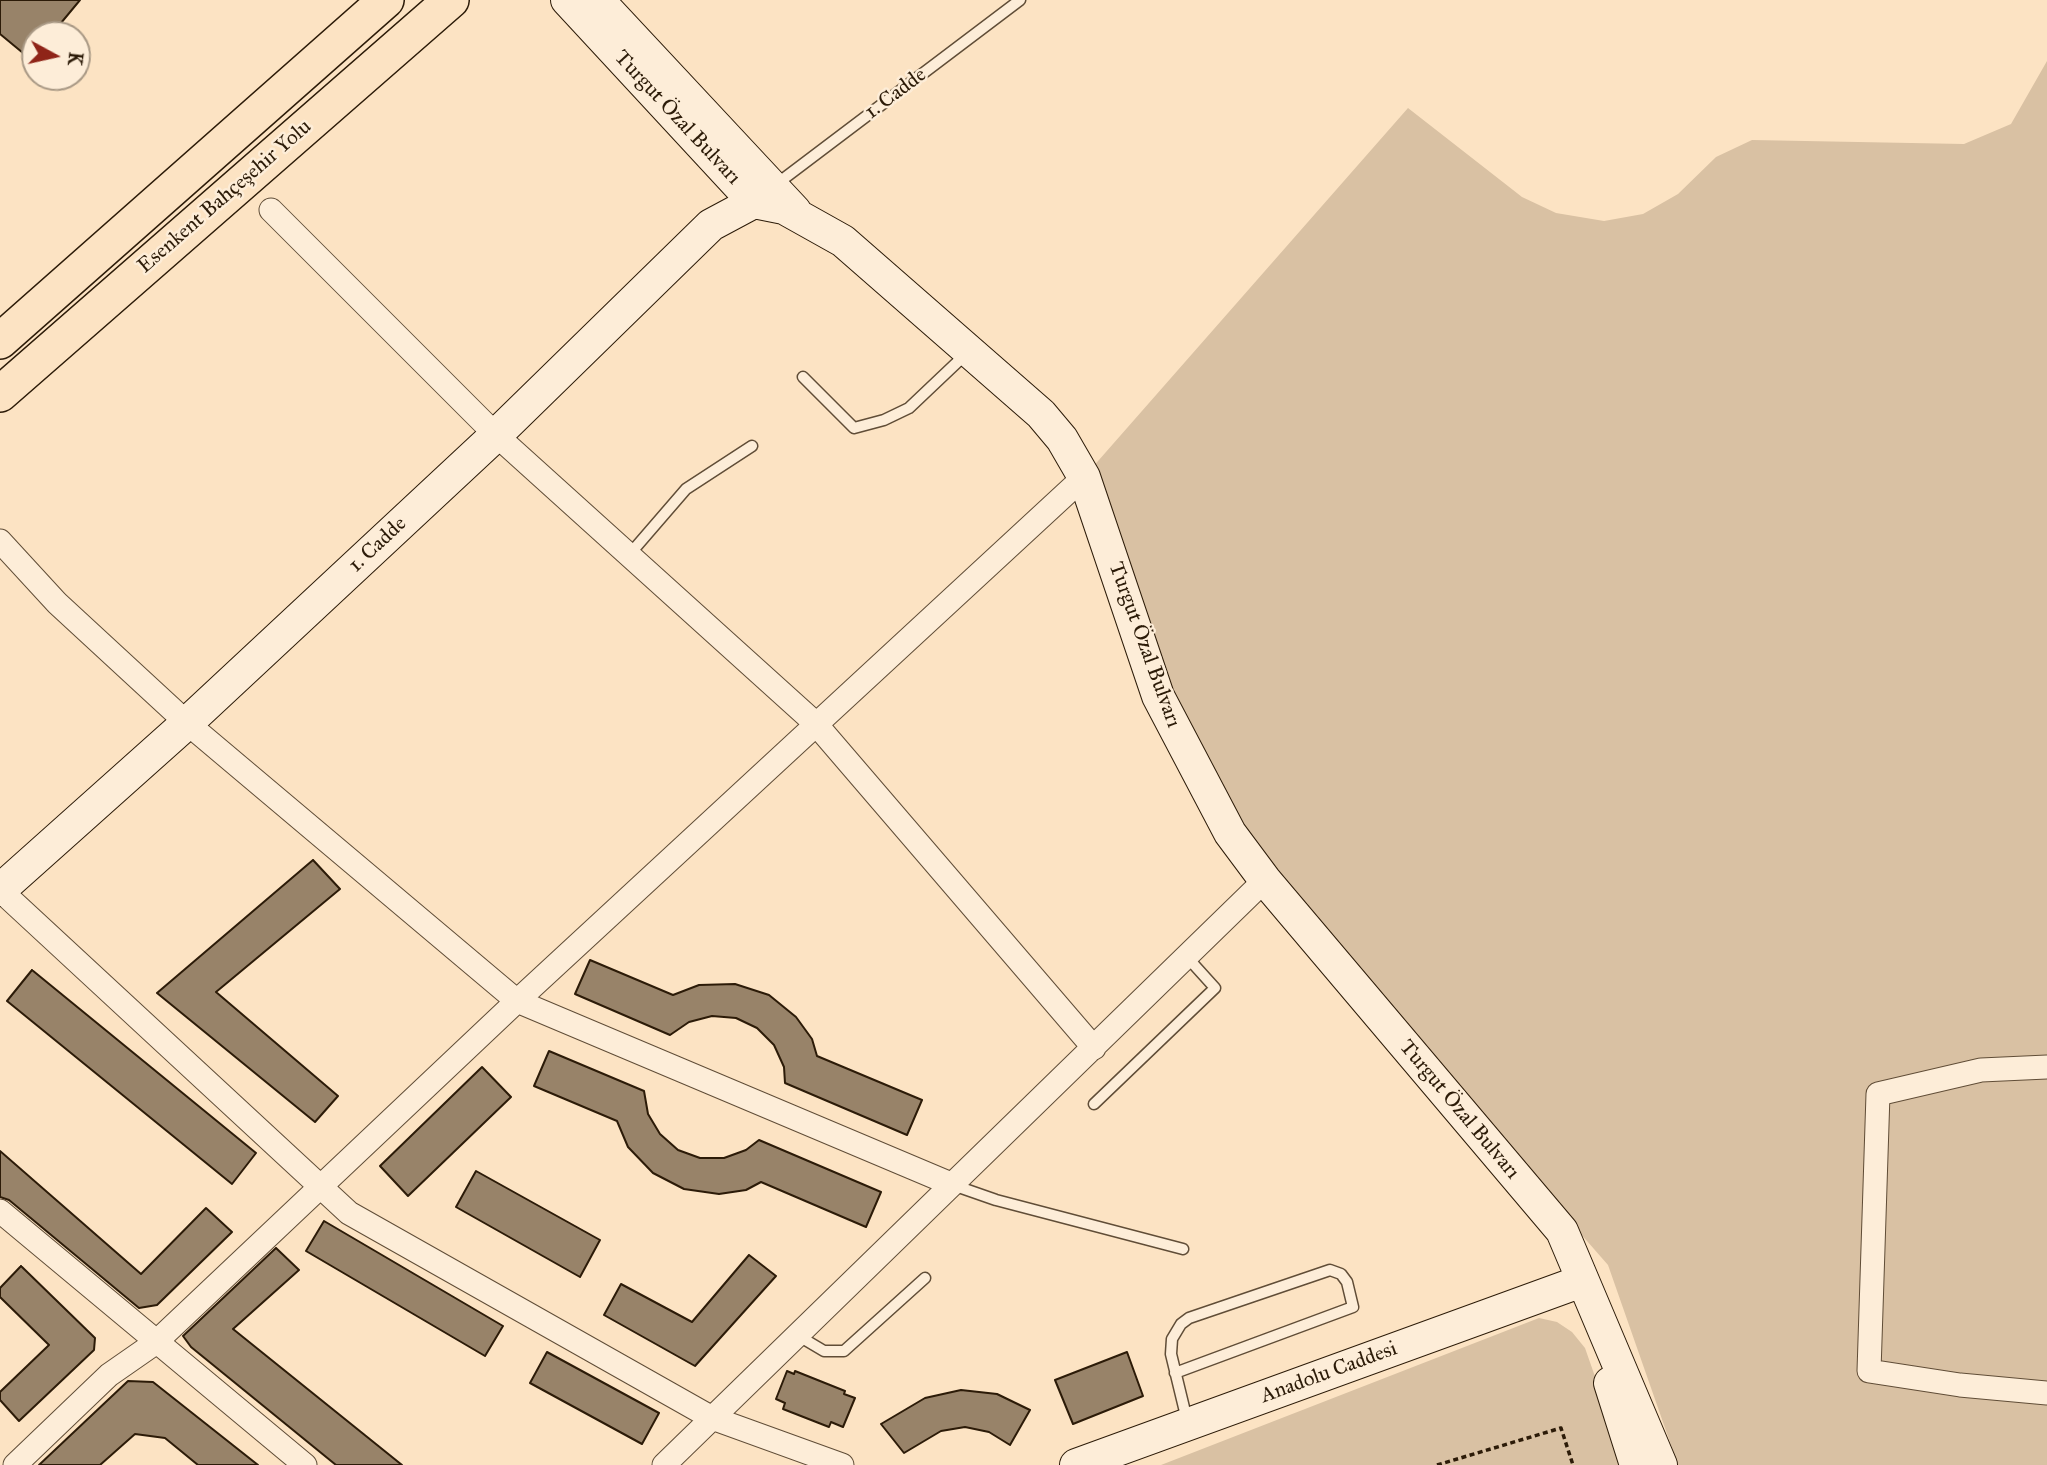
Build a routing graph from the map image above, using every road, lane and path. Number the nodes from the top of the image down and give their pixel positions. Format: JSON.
{"nodes":[{"id":1,"x":386,"y":0,"type":"edge"},
{"id":2,"x":450,"y":0,"type":"edge"},
{"id":3,"x":567,"y":0,"type":"edge"},
{"id":4,"x":598,"y":0,"type":"edge"},
{"id":5,"x":1020,"y":0,"type":"edge"},
{"id":6,"x":763,"y":195,"type":"junction"},
{"id":7,"x":271,"y":210,"type":"dead end"},
{"id":8,"x":0,"y":341,"type":"edge"},
{"id":9,"x":969,"y":351,"type":"junction"},
{"id":10,"x":803,"y":377,"type":"dead end"},
{"id":11,"x":0,"y":394,"type":"edge"},
{"id":12,"x":496,"y":435,"type":"junction"},
{"id":13,"x":752,"y":446,"type":"dead end"},
{"id":14,"x":1084,"y":477,"type":"junction"},
{"id":15,"x":0,"y":541,"type":"edge"},
{"id":16,"x":629,"y":555,"type":"junction"},
{"id":17,"x":187,"y":723,"type":"junction"},
{"id":18,"x":815,"y":723,"type":"junction"},
{"id":19,"x":1265,"y":880,"type":"junction"},
{"id":20,"x":0,"y":890,"type":"edge"},
{"id":21,"x":1187,"y":957,"type":"junction"},
{"id":22,"x":517,"y":1001,"type":"junction"},
{"id":23,"x":1094,"y":1048,"type":"junction"},
{"id":24,"x":2047,"y":1067,"type":"edge"},
{"id":25,"x":1094,"y":1104,"type":"dead end"},
{"id":26,"x":951,"y":1184,"type":"junction"},
{"id":27,"x":319,"y":1189,"type":"junction"},
{"id":28,"x":0,"y":1211,"type":"edge"},
{"id":29,"x":1184,"y":1249,"type":"dead end"},
{"id":30,"x":925,"y":1278,"type":"dead end"},
{"id":31,"x":1582,"y":1281,"type":"junction"},
{"id":32,"x":797,"y":1335,"type":"junction"},
{"id":33,"x":155,"y":1343,"type":"junction"},
{"id":34,"x":1175,"y":1373,"type":"junction"},
{"id":35,"x":2047,"y":1393,"type":"edge"},
{"id":36,"x":712,"y":1418,"type":"junction"},
{"id":37,"x":1188,"y":1424,"type":"junction"},
{"id":38,"x":15,"y":1465,"type":"edge"},
{"id":39,"x":305,"y":1465,"type":"edge"},
{"id":40,"x":664,"y":1465,"type":"edge"},
{"id":41,"x":842,"y":1465,"type":"edge"},
{"id":42,"x":1076,"y":1465,"type":"edge"},
{"id":43,"x":1437,"y":1465,"type":"edge"},
{"id":44,"x":1573,"y":1465,"type":"edge"},
{"id":45,"x":1636,"y":1465,"type":"edge"},
{"id":46,"x":1661,"y":1465,"type":"edge"}],
"edges":[{"from":1,"to":8,"type":"main road","name":"Esenkent Bahçeşehir Yolu"},
{"from":2,"to":11,"type":"main road","name":"Esenkent Bahçeşehir Yolu"},
{"from":3,"to":6,"type":"street","name":"Turgut Özal Bulvarı"},
{"from":4,"to":6,"type":"street","name":"Turgut Özal Bulvarı"},
{"from":5,"to":6,"type":"lane","name":"1. Cadde"},
{"from":6,"to":9,"type":"street","name":"Turgut Özal Bulvarı"},
{"from":6,"to":12,"type":"street","name":"1. Cadde"},
{"from":7,"to":12,"type":"street"},
{"from":9,"to":10,"type":"lane"},
{"from":9,"to":14,"type":"street","name":"Turgut Özal Bulvarı"},
{"from":12,"to":16,"type":"street"},
{"from":12,"to":17,"type":"street","name":"1. Cadde"},
{"from":13,"to":16,"type":"lane"},
{"from":14,"to":18,"type":"street"},
{"from":14,"to":19,"type":"street","name":"Turgut Özal Bulvarı"},
{"from":15,"to":17,"type":"street"},
{"from":16,"to":18,"type":"street"},
{"from":17,"to":20,"type":"street","name":"1. Cadde"},
{"from":17,"to":22,"type":"street"},
{"from":18,"to":22,"type":"street"},
{"from":18,"to":23,"type":"street"},
{"from":19,"to":21,"type":"street"},
{"from":19,"to":31,"type":"street","name":"Turgut Özal Bulvarı"},
{"from":20,"to":27,"type":"street"},
{"from":21,"to":23,"type":"street"},
{"from":21,"to":25,"type":"lane"},
{"from":22,"to":26,"type":"street"},
{"from":22,"to":27,"type":"street"},
{"from":23,"to":26,"type":"street"},
{"from":24,"to":35,"type":"street"},
{"from":26,"to":29,"type":"lane"},
{"from":26,"to":32,"type":"street"},
{"from":27,"to":33,"type":"street"},
{"from":27,"to":36,"type":"street"},
{"from":28,"to":33,"type":"street"},
{"from":30,"to":32,"type":"lane"},
{"from":31,"to":37,"type":"street","name":"Anadolu Caddesi"},
{"from":31,"to":45,"type":"street","name":"Turgut Özal Bulvarı"},
{"from":31,"to":46,"type":"street","name":"Turgut Özal Bulvarı"},
{"from":32,"to":36,"type":"street"},
{"from":33,"to":38,"type":"street"},
{"from":33,"to":39,"type":"street"},
{"from":34,"to":34,"type":"lane"},
{"from":34,"to":37,"type":"lane"},
{"from":36,"to":40,"type":"street"},
{"from":36,"to":41,"type":"street"},
{"from":37,"to":42,"type":"street","name":"Anadolu Caddesi"},
{"from":43,"to":44,"type":"path"}]}
